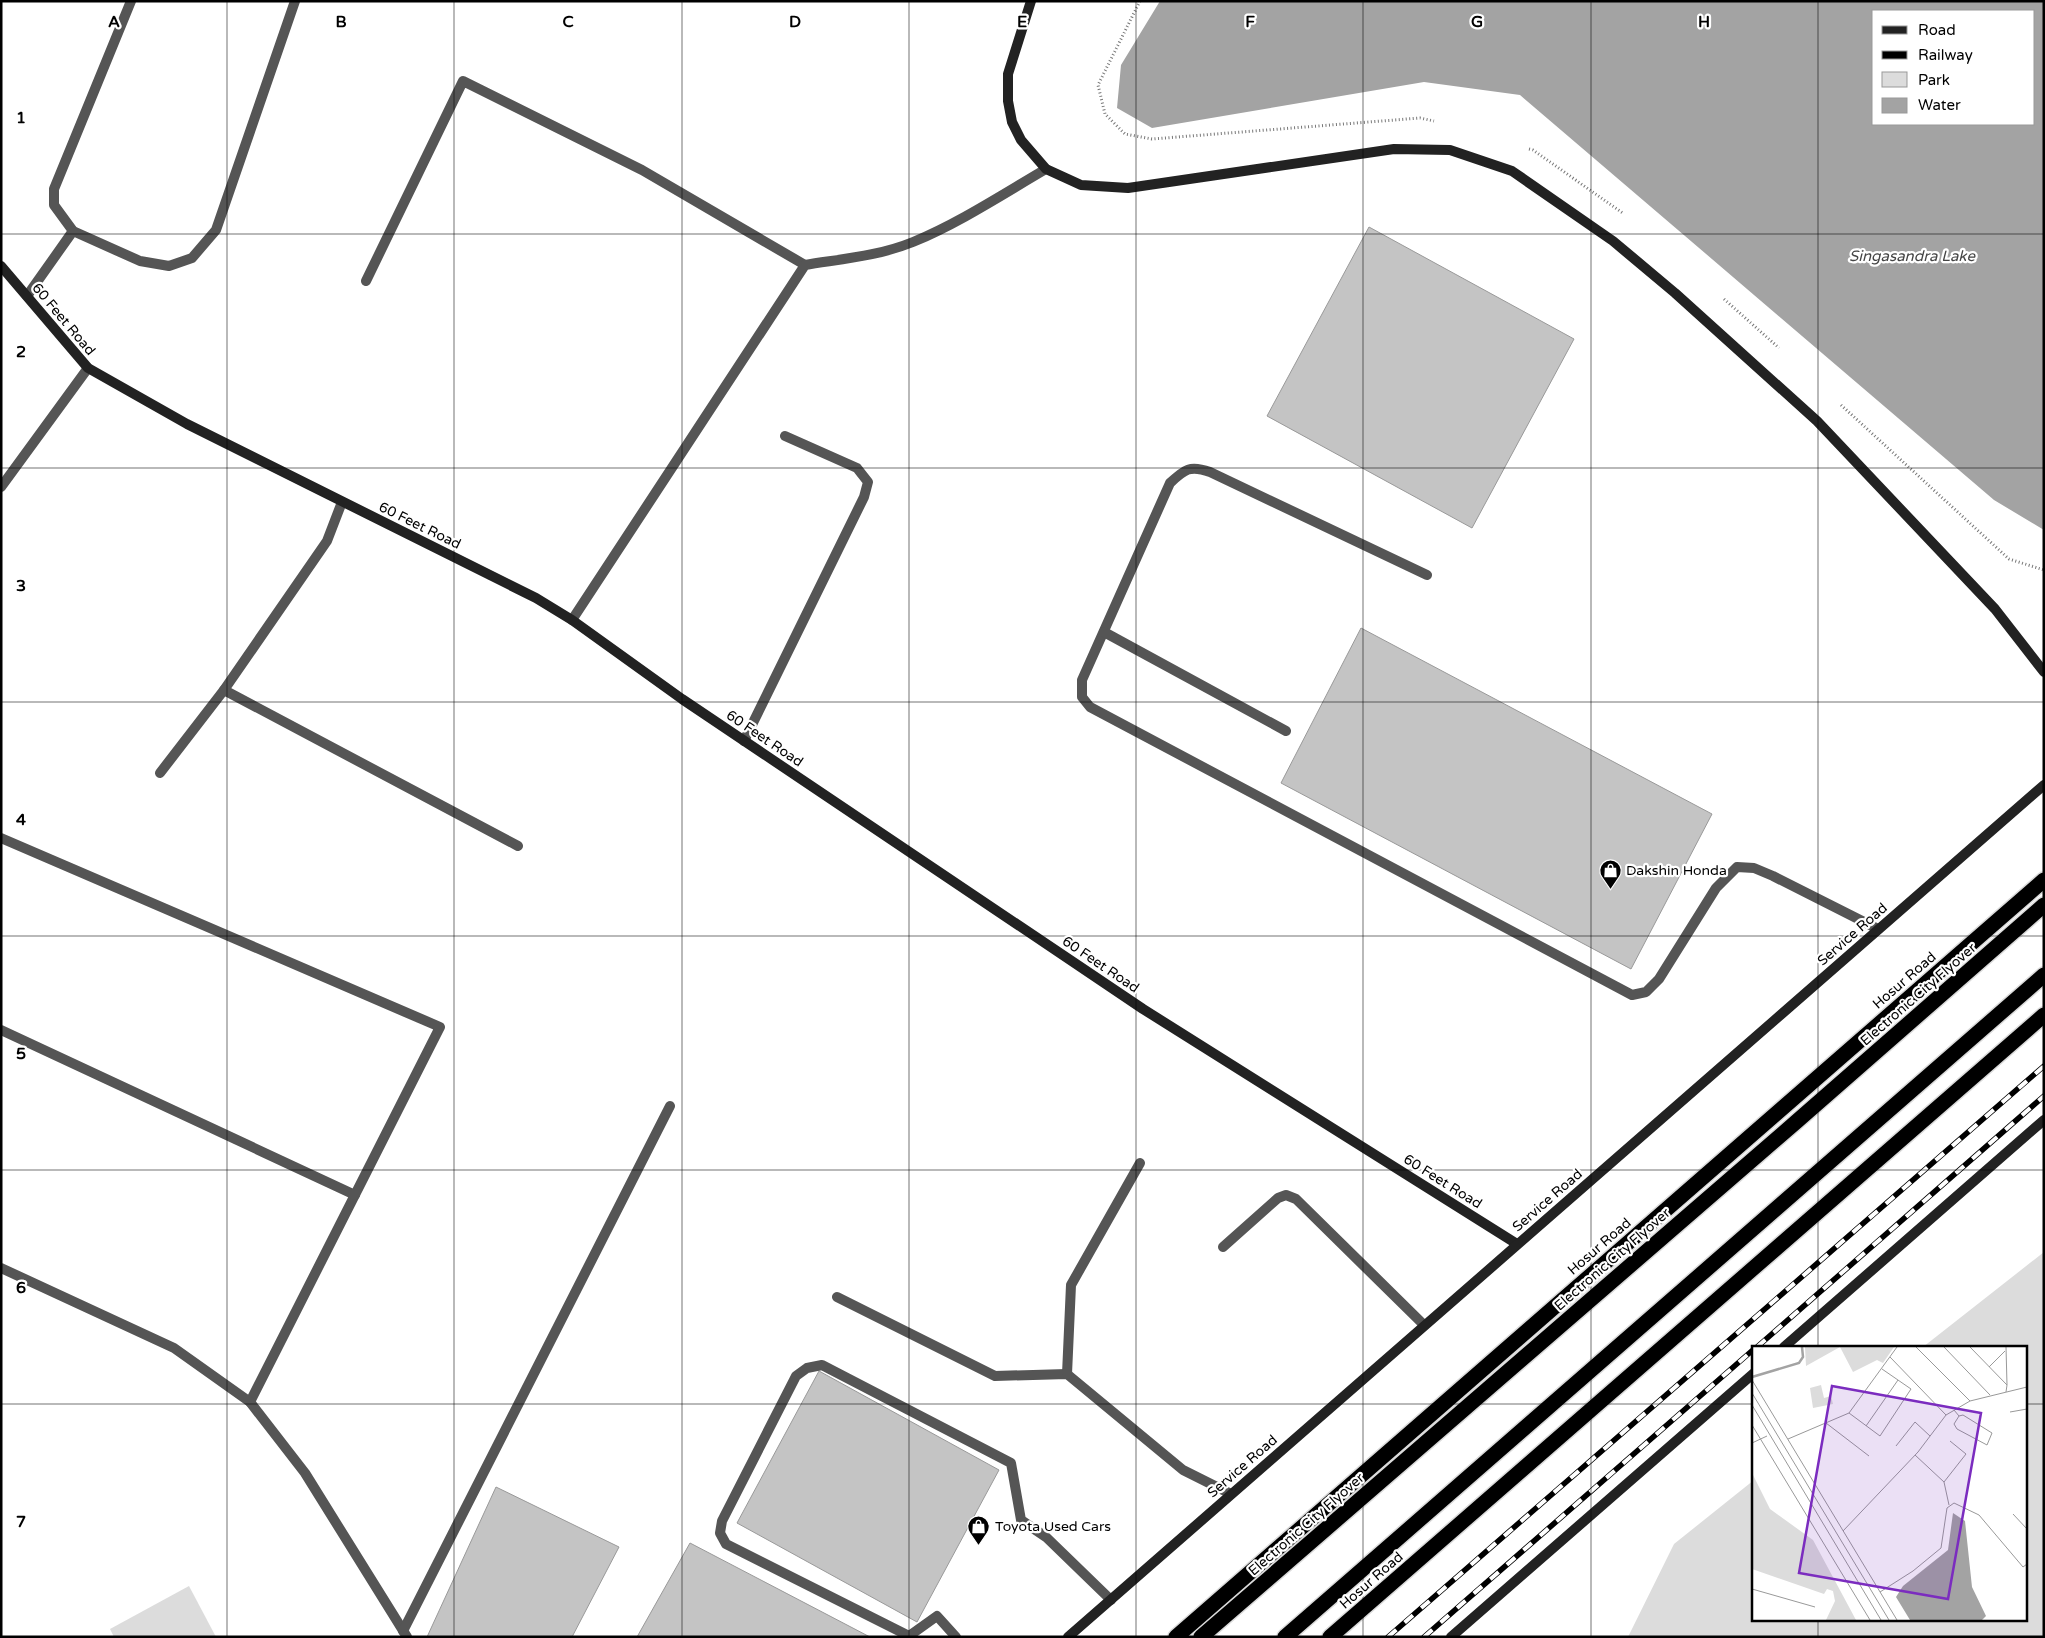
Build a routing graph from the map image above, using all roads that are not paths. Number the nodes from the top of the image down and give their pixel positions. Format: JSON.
{"nodes":[{"id":1,"x":131,"y":1,"type":"edge"},
{"id":2,"x":295,"y":1,"type":"edge"},
{"id":3,"x":1031,"y":1,"type":"edge"},
{"id":4,"x":1046,"y":169,"type":"junction"},
{"id":5,"x":73,"y":231,"type":"junction"},
{"id":6,"x":805,"y":265,"type":"junction"},
{"id":7,"x":1,"y":266,"type":"edge"},
{"id":8,"x":366,"y":281,"type":"dead end"},
{"id":9,"x":27,"y":296,"type":"junction"},
{"id":10,"x":88,"y":368,"type":"junction"},
{"id":11,"x":785,"y":436,"type":"dead end"},
{"id":12,"x":1,"y":487,"type":"edge"},
{"id":13,"x":342,"y":502,"type":"junction"},
{"id":14,"x":1427,"y":575,"type":"dead end"},
{"id":15,"x":572,"y":620,"type":"junction"},
{"id":16,"x":1104,"y":632,"type":"junction"},
{"id":17,"x":2044,"y":672,"type":"edge"},
{"id":18,"x":224,"y":690,"type":"junction"},
{"id":19,"x":1286,"y":731,"type":"dead end"},
{"id":20,"x":744,"y":741,"type":"junction"},
{"id":21,"x":160,"y":773,"type":"dead end"},
{"id":22,"x":2044,"y":785,"type":"edge"},
{"id":23,"x":1,"y":838,"type":"edge"},
{"id":24,"x":518,"y":846,"type":"dead end"},
{"id":25,"x":2044,"y":880,"type":"edge"},
{"id":26,"x":2044,"y":905,"type":"edge"},
{"id":27,"x":1878,"y":929,"type":"junction"},
{"id":28,"x":2044,"y":976,"type":"edge"},
{"id":29,"x":2044,"y":1015,"type":"edge"},
{"id":30,"x":1,"y":1030,"type":"edge"},
{"id":31,"x":670,"y":1106,"type":"dead end"},
{"id":32,"x":2044,"y":1120,"type":"edge"},
{"id":33,"x":1140,"y":1163,"type":"dead end"},
{"id":34,"x":355,"y":1194,"type":"junction"},
{"id":35,"x":1517,"y":1244,"type":"junction"},
{"id":36,"x":1223,"y":1246,"type":"dead end"},
{"id":37,"x":1,"y":1268,"type":"edge"},
{"id":38,"x":837,"y":1298,"type":"dead end"},
{"id":39,"x":1424,"y":1325,"type":"junction"},
{"id":40,"x":1785,"y":1346,"type":"edge"},
{"id":41,"x":1067,"y":1374,"type":"junction"},
{"id":42,"x":1752,"y":1375,"type":"edge"},
{"id":43,"x":250,"y":1402,"type":"junction"},
{"id":44,"x":1231,"y":1494,"type":"junction"},
{"id":45,"x":1111,"y":1600,"type":"junction"},
{"id":46,"x":405,"y":1634,"type":"edge"},
{"id":47,"x":956,"y":1637,"type":"edge"},
{"id":48,"x":1068,"y":1637,"type":"edge"},
{"id":49,"x":1176,"y":1637,"type":"edge"},
{"id":50,"x":1201,"y":1637,"type":"edge"},
{"id":51,"x":1285,"y":1637,"type":"edge"},
{"id":52,"x":1330,"y":1637,"type":"edge"},
{"id":53,"x":1451,"y":1637,"type":"edge"}],
"edges":[{"from":1,"to":5,"type":"street"},
{"from":2,"to":5,"type":"street"},
{"from":3,"to":4,"type":"street"},
{"from":4,"to":6,"type":"street"},
{"from":4,"to":17,"type":"street"},
{"from":5,"to":9,"type":"street"},
{"from":6,"to":8,"type":"street"},
{"from":6,"to":15,"type":"street"},
{"from":7,"to":9,"type":"street","name":"60 Feet Road"},
{"from":9,"to":10,"type":"street","name":"60 Feet Road"},
{"from":10,"to":12,"type":"street"},
{"from":10,"to":13,"type":"street","name":"60 Feet Road"},
{"from":11,"to":20,"type":"street"},
{"from":13,"to":15,"type":"street","name":"60 Feet Road"},
{"from":13,"to":18,"type":"street"},
{"from":14,"to":16,"type":"street"},
{"from":15,"to":20,"type":"street","name":"60 Feet Road"},
{"from":16,"to":19,"type":"street"},
{"from":16,"to":27,"type":"street"},
{"from":18,"to":21,"type":"street"},
{"from":18,"to":24,"type":"street"},
{"from":20,"to":35,"type":"street","name":"60 Feet Road"},
{"from":22,"to":27,"type":"street","name":"Service Road"},
{"from":23,"to":34,"type":"street"},
{"from":25,"to":49,"type":"highway","name":"Hosur Road"},
{"from":26,"to":50,"type":"highway","name":"Electronic City Flyover"},
{"from":27,"to":35,"type":"street","name":"Service Road"},
{"from":28,"to":51,"type":"highway"},
{"from":29,"to":52,"type":"highway","name":"Hosur Road"},
{"from":30,"to":34,"type":"street"},
{"from":31,"to":46,"type":"street"},
{"from":32,"to":40,"type":"street"},
{"from":33,"to":41,"type":"street"},
{"from":34,"to":43,"type":"street"},
{"from":35,"to":39,"type":"street","name":"Service Road"},
{"from":36,"to":39,"type":"street"},
{"from":37,"to":43,"type":"street"},
{"from":38,"to":41,"type":"street"},
{"from":39,"to":44,"type":"street","name":"Service Road"},
{"from":41,"to":44,"type":"street"},
{"from":42,"to":53,"type":"street"},
{"from":43,"to":46,"type":"street"},
{"from":44,"to":45,"type":"street","name":"Service Road"},
{"from":45,"to":47,"type":"street"},
{"from":45,"to":48,"type":"street","name":"Service Road"}]}
